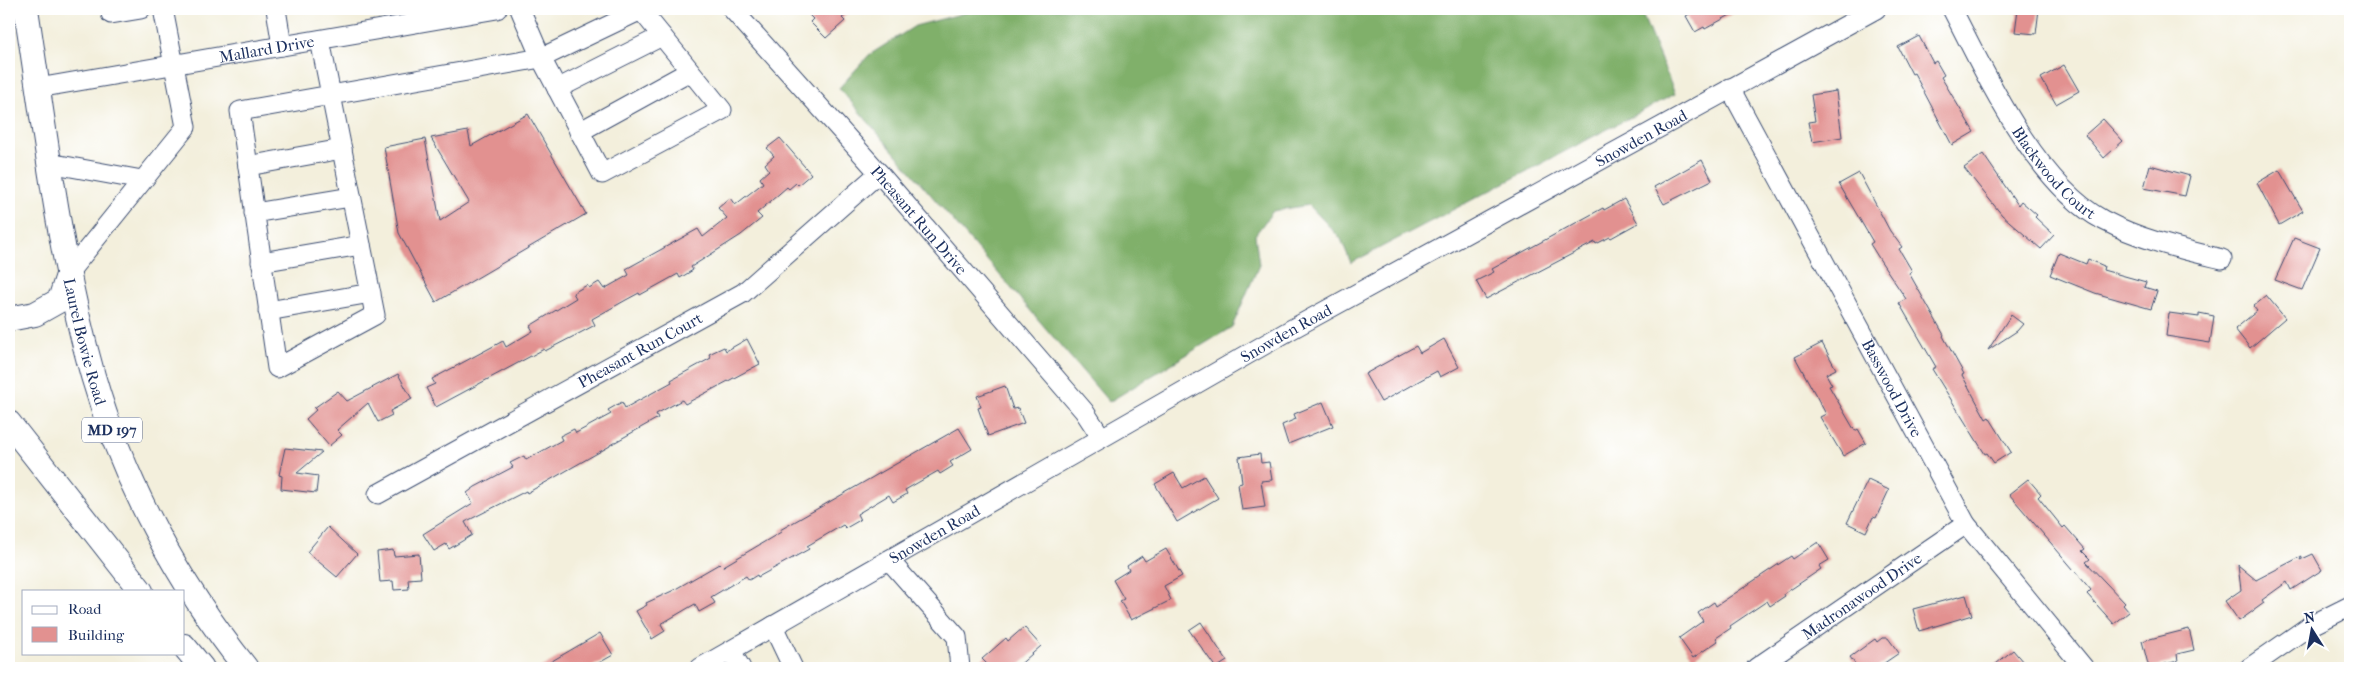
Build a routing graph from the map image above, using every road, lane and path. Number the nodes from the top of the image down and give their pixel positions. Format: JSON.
{"nodes":[{"id":1,"x":26,"y":9,"type":"edge"},
{"id":2,"x":110,"y":9,"type":"edge"},
{"id":3,"x":141,"y":9,"type":"edge"},
{"id":4,"x":163,"y":9,"type":"edge"},
{"id":5,"x":276,"y":9,"type":"edge"},
{"id":6,"x":496,"y":9,"type":"edge"},
{"id":7,"x":520,"y":9,"type":"edge"},
{"id":8,"x":732,"y":9,"type":"edge"},
{"id":9,"x":1876,"y":9,"type":"edge"},
{"id":10,"x":1952,"y":9,"type":"edge"},
{"id":11,"x":662,"y":36,"type":"junction"},
{"id":12,"x":320,"y":40,"type":"junction"},
{"id":13,"x":282,"y":46,"type":"junction"},
{"id":14,"x":541,"y":58,"type":"junction"},
{"id":15,"x":173,"y":65,"type":"junction"},
{"id":16,"x":690,"y":71,"type":"junction"},
{"id":17,"x":38,"y":88,"type":"junction"},
{"id":18,"x":1730,"y":88,"type":"junction"},
{"id":19,"x":557,"y":89,"type":"junction"},
{"id":20,"x":331,"y":96,"type":"junction"},
{"id":21,"x":579,"y":132,"type":"junction"},
{"id":22,"x":342,"y":149,"type":"junction"},
{"id":23,"x":49,"y":163,"type":"junction"},
{"id":24,"x":248,"y":166,"type":"junction"},
{"id":25,"x":879,"y":173,"type":"junction"},
{"id":26,"x":142,"y":180,"type":"junction"},
{"id":27,"x":351,"y":197,"type":"junction"},
{"id":28,"x":254,"y":214,"type":"junction"},
{"id":29,"x":361,"y":245,"type":"junction"},
{"id":30,"x":2222,"y":258,"type":"dead end"},
{"id":31,"x":262,"y":262,"type":"junction"},
{"id":32,"x":69,"y":272,"type":"junction"},
{"id":33,"x":371,"y":293,"type":"junction"},
{"id":34,"x":268,"y":311,"type":"junction"},
{"id":35,"x":9,"y":319,"type":"edge"},
{"id":36,"x":9,"y":423,"type":"edge"},
{"id":37,"x":1101,"y":437,"type":"junction"},
{"id":38,"x":378,"y":494,"type":"dead end"},
{"id":39,"x":1966,"y":524,"type":"junction"},
{"id":40,"x":889,"y":560,"type":"junction"},
{"id":41,"x":140,"y":590,"type":"edge"},
{"id":42,"x":2350,"y":606,"type":"edge"},
{"id":43,"x":774,"y":626,"type":"junction"},
{"id":44,"x":185,"y":647,"type":"edge"},
{"id":45,"x":730,"y":651,"type":"junction"},
{"id":46,"x":202,"y":668,"type":"edge"},
{"id":47,"x":246,"y":668,"type":"edge"},
{"id":48,"x":700,"y":668,"type":"edge"},
{"id":49,"x":741,"y":668,"type":"edge"},
{"id":50,"x":793,"y":668,"type":"edge"},
{"id":51,"x":960,"y":668,"type":"edge"},
{"id":52,"x":1756,"y":668,"type":"edge"},
{"id":53,"x":2084,"y":668,"type":"edge"},
{"id":54,"x":2249,"y":668,"type":"edge"}],
"edges":[{"from":1,"to":17,"type":"main road","name":"Laurel Bowie Road","number":"MD 197"},
{"from":2,"to":3,"type":"street"},
{"from":4,"to":15,"type":"street"},
{"from":5,"to":13,"type":"street"},
{"from":6,"to":12,"type":"street","name":"Mallard Drive"},
{"from":7,"to":14,"type":"street"},
{"from":8,"to":25,"type":"street","name":"Pheasant Run Drive"},
{"from":9,"to":18,"type":"street","name":"Snowden Road"},
{"from":10,"to":30,"type":"street","name":"Blackwood Court"},
{"from":11,"to":14,"type":"street"},
{"from":11,"to":16,"type":"street"},
{"from":11,"to":19,"type":"street"},
{"from":12,"to":13,"type":"street","name":"Mallard Drive"},
{"from":12,"to":20,"type":"street"},
{"from":13,"to":15,"type":"street","name":"Mallard Drive"},
{"from":14,"to":19,"type":"street"},
{"from":14,"to":20,"type":"street"},
{"from":15,"to":17,"type":"street","name":"Mallard Drive"},
{"from":15,"to":26,"type":"street"},
{"from":16,"to":21,"type":"street"},
{"from":16,"to":21,"type":"street"},
{"from":17,"to":23,"type":"main road","name":"Laurel Bowie Road","number":"MD 197"},
{"from":18,"to":37,"type":"street","name":"Snowden Road"},
{"from":18,"to":39,"type":"street","name":"Basswood Drive"},
{"from":19,"to":21,"type":"street"},
{"from":20,"to":22,"type":"street"},
{"from":20,"to":24,"type":"street"},
{"from":22,"to":24,"type":"street"},
{"from":22,"to":27,"type":"street"},
{"from":23,"to":26,"type":"street"},
{"from":23,"to":32,"type":"main road","name":"Laurel Bowie Road","number":"MD 197"},
{"from":24,"to":28,"type":"street"},
{"from":25,"to":37,"type":"street","name":"Pheasant Run Drive"},
{"from":25,"to":38,"type":"street","name":"Pheasant Run Court"},
{"from":26,"to":32,"type":"street"},
{"from":27,"to":28,"type":"street"},
{"from":27,"to":29,"type":"street"},
{"from":28,"to":31,"type":"street"},
{"from":29,"to":31,"type":"street"},
{"from":29,"to":33,"type":"street"},
{"from":31,"to":34,"type":"street"},
{"from":32,"to":35,"type":"main road"},
{"from":32,"to":47,"type":"main road","name":"Laurel Bowie Road","number":"MD 197"},
{"from":33,"to":34,"type":"street"},
{"from":33,"to":34,"type":"street"},
{"from":36,"to":41,"type":"main road"},
{"from":37,"to":40,"type":"street","name":"Snowden Road"},
{"from":39,"to":52,"type":"street","name":"Madronawood Drive"},
{"from":39,"to":53,"type":"street","name":"Basswood Drive"},
{"from":40,"to":43,"type":"street","name":"Snowden Road"},
{"from":40,"to":51,"type":"street"},
{"from":42,"to":54,"type":"street"},
{"from":43,"to":45,"type":"street","name":"Snowden Road"},
{"from":43,"to":50,"type":"street"},
{"from":44,"to":46,"type":"main road"},
{"from":45,"to":48,"type":"street","name":"Snowden Road"},
{"from":45,"to":49,"type":"street"}]}
